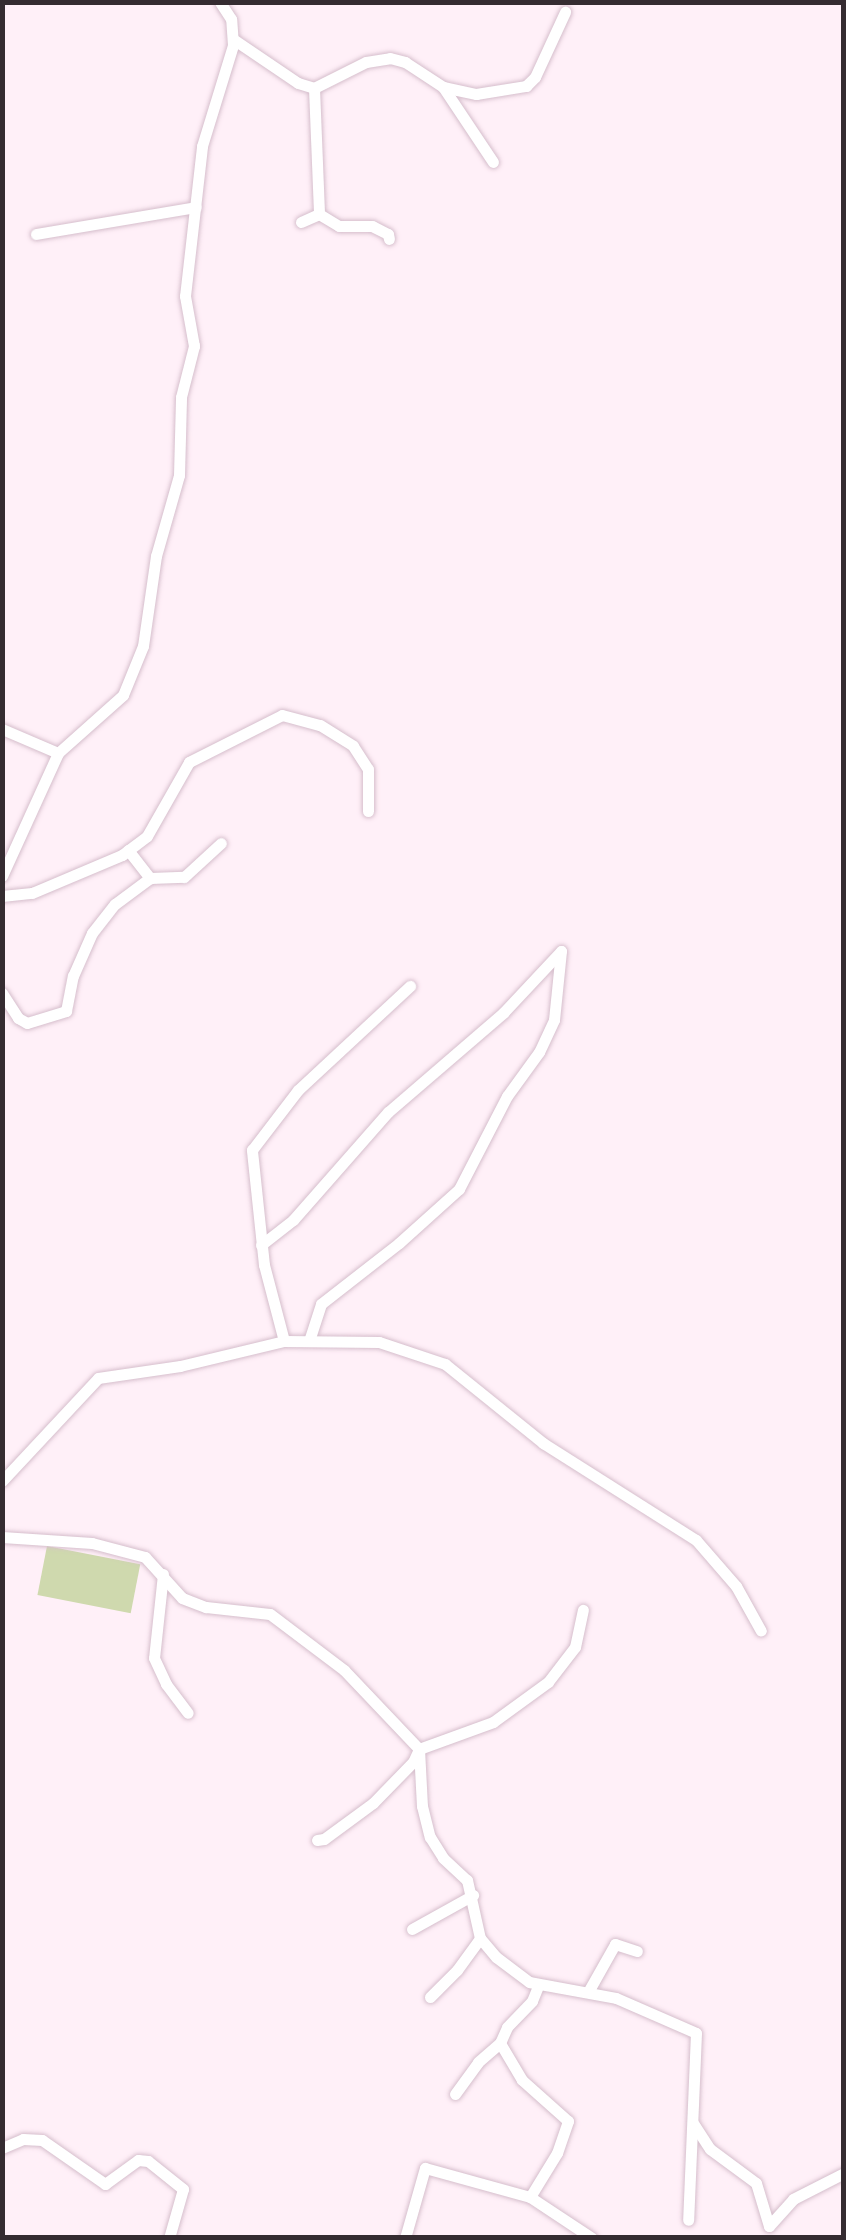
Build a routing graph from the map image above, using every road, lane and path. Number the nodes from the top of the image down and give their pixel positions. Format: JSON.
{"nodes":[{"id":1,"x":220,"y":2,"type":"edge"},
{"id":2,"x":566,"y":12,"type":"dead end"},
{"id":3,"x":234,"y":38,"type":"junction"},
{"id":4,"x":443,"y":87,"type":"junction"},
{"id":5,"x":314,"y":88,"type":"junction"},
{"id":6,"x":493,"y":162,"type":"dead end"},
{"id":7,"x":196,"y":207,"type":"junction"},
{"id":8,"x":319,"y":214,"type":"junction"},
{"id":9,"x":301,"y":222,"type":"dead end"},
{"id":10,"x":36,"y":234,"type":"dead end"},
{"id":11,"x":389,"y":238,"type":"dead end"},
{"id":12,"x":2,"y":729,"type":"edge"},
{"id":13,"x":58,"y":754,"type":"junction"},
{"id":14,"x":368,"y":811,"type":"dead end"},
{"id":15,"x":221,"y":843,"type":"dead end"},
{"id":16,"x":128,"y":850,"type":"junction"},
{"id":17,"x":2,"y":876,"type":"edge"},
{"id":18,"x":150,"y":878,"type":"junction"},
{"id":19,"x":2,"y":896,"type":"edge"},
{"id":20,"x":410,"y":986,"type":"dead end"},
{"id":21,"x":2,"y":994,"type":"edge"},
{"id":22,"x":262,"y":1245,"type":"junction"},
{"id":23,"x":284,"y":1341,"type":"junction"},
{"id":24,"x":308,"y":1341,"type":"junction"},
{"id":25,"x":2,"y":1481,"type":"edge"},
{"id":26,"x":2,"y":1536,"type":"edge"},
{"id":27,"x":164,"y":1574,"type":"junction"},
{"id":28,"x":583,"y":1610,"type":"dead end"},
{"id":29,"x":761,"y":1631,"type":"dead end"},
{"id":30,"x":188,"y":1713,"type":"dead end"},
{"id":31,"x":419,"y":1749,"type":"junction"},
{"id":32,"x":316,"y":1840,"type":"dead end"},
{"id":33,"x":472,"y":1896,"type":"junction"},
{"id":34,"x":412,"y":1928,"type":"dead end"},
{"id":35,"x":480,"y":1938,"type":"junction"},
{"id":36,"x":637,"y":1951,"type":"dead end"},
{"id":37,"x":539,"y":1984,"type":"junction"},
{"id":38,"x":588,"y":1992,"type":"junction"},
{"id":39,"x":430,"y":1996,"type":"dead end"},
{"id":40,"x":500,"y":2043,"type":"junction"},
{"id":41,"x":455,"y":2094,"type":"dead end"},
{"id":42,"x":693,"y":2123,"type":"junction"},
{"id":43,"x":2,"y":2148,"type":"edge"},
{"id":44,"x":844,"y":2173,"type":"edge"},
{"id":45,"x":530,"y":2197,"type":"junction"},
{"id":46,"x":688,"y":2220,"type":"dead end"},
{"id":47,"x":169,"y":2238,"type":"edge"},
{"id":48,"x":405,"y":2238,"type":"edge"},
{"id":49,"x":592,"y":2238,"type":"edge"}],
"edges":[{"from":1,"to":3,"type":"street"},
{"from":2,"to":4,"type":"street"},
{"from":3,"to":5,"type":"street"},
{"from":3,"to":7,"type":"street"},
{"from":4,"to":5,"type":"street"},
{"from":4,"to":6,"type":"street"},
{"from":5,"to":8,"type":"street"},
{"from":7,"to":10,"type":"street"},
{"from":7,"to":13,"type":"street"},
{"from":8,"to":9,"type":"street"},
{"from":8,"to":11,"type":"street"},
{"from":12,"to":13,"type":"street"},
{"from":13,"to":17,"type":"street"},
{"from":14,"to":16,"type":"street"},
{"from":15,"to":18,"type":"street"},
{"from":16,"to":18,"type":"street"},
{"from":16,"to":19,"type":"street"},
{"from":18,"to":21,"type":"street"},
{"from":20,"to":22,"type":"street"},
{"from":22,"to":23,"type":"street"},
{"from":22,"to":24,"type":"street"},
{"from":23,"to":24,"type":"street"},
{"from":23,"to":25,"type":"street"},
{"from":24,"to":29,"type":"street"},
{"from":26,"to":27,"type":"street"},
{"from":27,"to":30,"type":"street"},
{"from":27,"to":31,"type":"street"},
{"from":28,"to":31,"type":"street"},
{"from":31,"to":32,"type":"street"},
{"from":31,"to":33,"type":"street"},
{"from":33,"to":34,"type":"street"},
{"from":33,"to":35,"type":"street"},
{"from":35,"to":37,"type":"street"},
{"from":35,"to":39,"type":"street"},
{"from":36,"to":38,"type":"street"},
{"from":37,"to":38,"type":"street"},
{"from":37,"to":40,"type":"street"},
{"from":38,"to":42,"type":"street"},
{"from":40,"to":41,"type":"street"},
{"from":40,"to":45,"type":"street"},
{"from":42,"to":44,"type":"street"},
{"from":42,"to":46,"type":"street"},
{"from":43,"to":47,"type":"street"},
{"from":45,"to":48,"type":"street"},
{"from":45,"to":49,"type":"street"}]}
